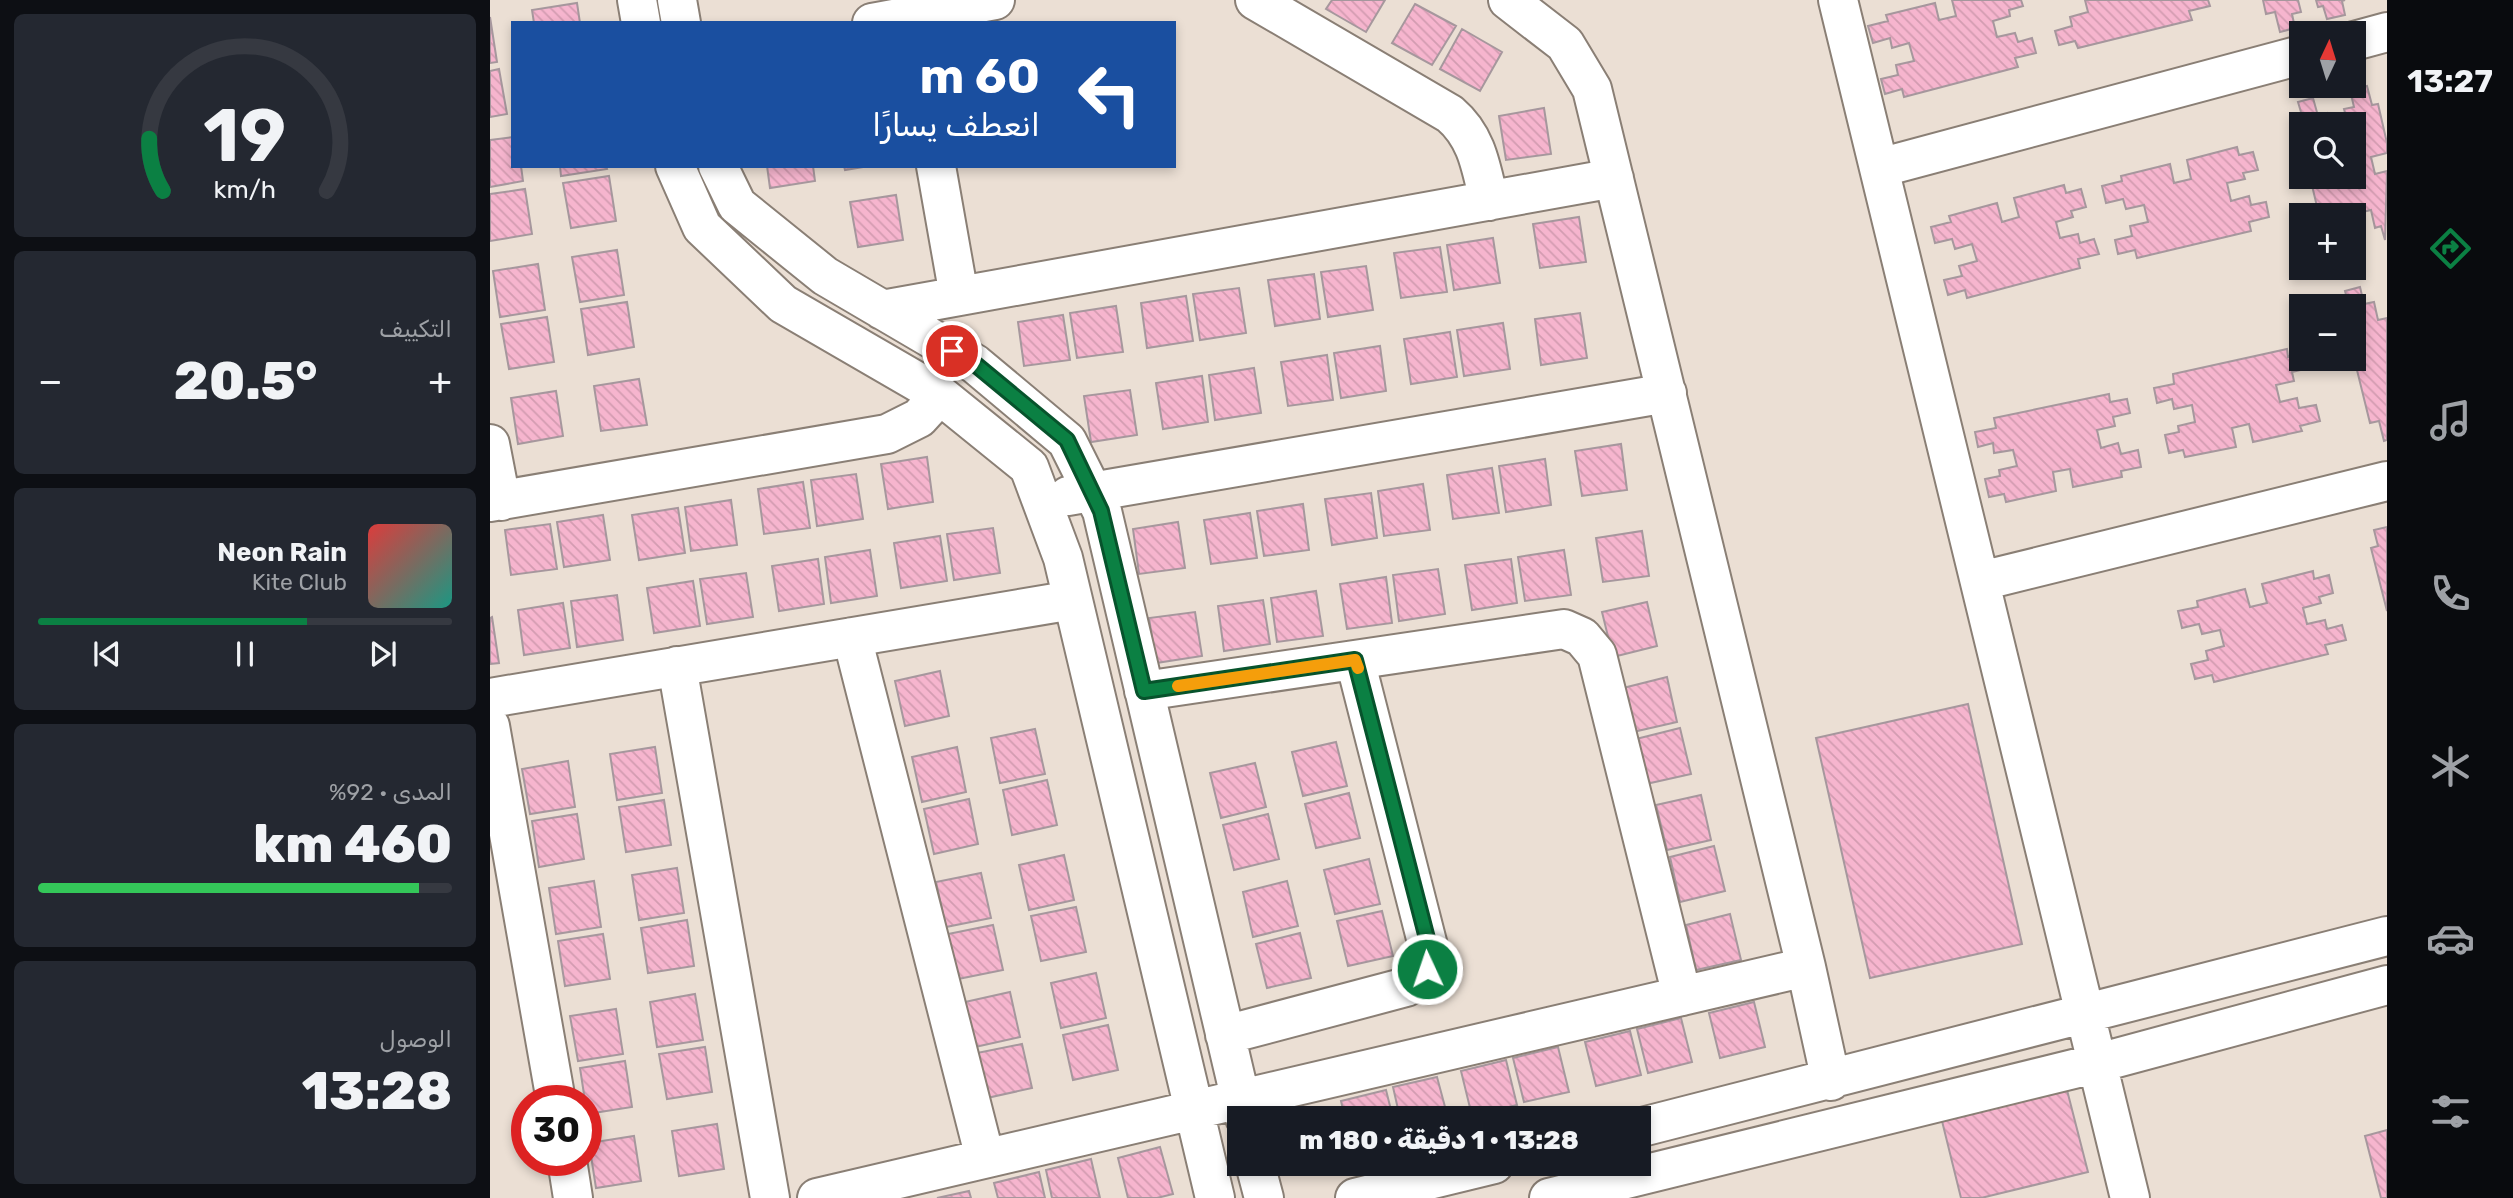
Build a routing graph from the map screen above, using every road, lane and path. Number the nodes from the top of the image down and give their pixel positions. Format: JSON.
{"nodes":[{"id":1,"x":636,"y":0,"type":"edge"},
{"id":2,"x":677,"y":0,"type":"edge"},
{"id":3,"x":995,"y":0,"type":"edge"},
{"id":4,"x":1255,"y":0,"type":"edge"},
{"id":5,"x":1508,"y":0,"type":"edge"},
{"id":6,"x":1838,"y":0,"type":"edge"},
{"id":7,"x":897,"y":20,"type":"edge"},
{"id":8,"x":640,"y":21,"type":"edge"},
{"id":9,"x":681,"y":21,"type":"edge"},
{"id":10,"x":2387,"y":32,"type":"edge"},
{"id":11,"x":2366,"y":38,"type":"edge"},
{"id":12,"x":2289,"y":58,"type":"edge"},
{"id":13,"x":676,"y":168,"type":"edge"},
{"id":14,"x":719,"y":168,"type":"edge"},
{"id":15,"x":936,"y":168,"type":"edge"},
{"id":16,"x":1879,"y":168,"type":"junction"},
{"id":17,"x":1614,"y":178,"type":"junction"},
{"id":18,"x":1489,"y":201,"type":"junction"},
{"id":19,"x":959,"y":296,"type":"junction"},
{"id":20,"x":882,"y":310,"type":"junction"},
{"id":21,"x":1667,"y":393,"type":"junction"},
{"id":22,"x":940,"y":396,"type":"junction"},
{"id":23,"x":490,"y":444,"type":"edge"},
{"id":24,"x":2387,"y":481,"type":"edge"},
{"id":25,"x":1092,"y":491,"type":"junction"},
{"id":26,"x":495,"y":502,"type":"edge"},
{"id":27,"x":1042,"y":502,"type":"junction"},
{"id":28,"x":1981,"y":582,"type":"junction"},
{"id":29,"x":1073,"y":600,"type":"junction"},
{"id":30,"x":852,"y":637,"type":"junction"},
{"id":31,"x":1355,"y":660,"type":"junction"},
{"id":32,"x":677,"y":666,"type":"junction"},
{"id":33,"x":1144,"y":691,"type":"junction"},
{"id":34,"x":490,"y":698,"type":"edge"},
{"id":35,"x":490,"y":726,"type":"edge"},
{"id":36,"x":2387,"y":936,"type":"edge"},
{"id":37,"x":1806,"y":967,"type":"junction"},
{"id":38,"x":2387,"y":985,"type":"edge"},
{"id":39,"x":1682,"y":996,"type":"junction"},
{"id":40,"x":2086,"y":1015,"type":"junction"},
{"id":41,"x":1225,"y":1035,"type":"junction"},
{"id":42,"x":2098,"y":1063,"type":"junction"},
{"id":43,"x":1831,"y":1081,"type":"junction"},
{"id":44,"x":553,"y":1085,"type":"edge"},
{"id":45,"x":1242,"y":1106,"type":"edge"},
{"id":46,"x":1250,"y":1106,"type":"edge"},
{"id":47,"x":1227,"y":1108,"type":"edge"},
{"id":48,"x":1193,"y":1109,"type":"junction"},
{"id":49,"x":1651,"y":1125,"type":"edge"},
{"id":50,"x":985,"y":1158,"type":"junction"},
{"id":51,"x":569,"y":1176,"type":"edge"},
{"id":52,"x":1258,"y":1176,"type":"edge"},
{"id":53,"x":1445,"y":1176,"type":"edge"},
{"id":54,"x":573,"y":1198,"type":"edge"},
{"id":55,"x":770,"y":1198,"type":"edge"},
{"id":56,"x":817,"y":1198,"type":"edge"},
{"id":57,"x":1214,"y":1198,"type":"edge"},
{"id":58,"x":1264,"y":1198,"type":"edge"},
{"id":59,"x":1355,"y":1198,"type":"edge"},
{"id":60,"x":1549,"y":1198,"type":"edge"},
{"id":61,"x":2130,"y":1198,"type":"edge"}],
"edges":[{"from":1,"to":8,"type":"street"},
{"from":2,"to":9,"type":"street"},
{"from":3,"to":7,"type":"street"},
{"from":4,"to":18,"type":"street"},
{"from":5,"to":17,"type":"street"},
{"from":6,"to":16,"type":"street"},
{"from":10,"to":11,"type":"street"},
{"from":12,"to":16,"type":"street"},
{"from":13,"to":22,"type":"street"},
{"from":14,"to":20,"type":"street"},
{"from":15,"to":19,"type":"street"},
{"from":16,"to":28,"type":"street"},
{"from":17,"to":18,"type":"street"},
{"from":17,"to":21,"type":"street"},
{"from":18,"to":19,"type":"street"},
{"from":19,"to":20,"type":"street"},
{"from":20,"to":25,"type":"street"},
{"from":21,"to":25,"type":"street"},
{"from":21,"to":37,"type":"street"},
{"from":22,"to":26,"type":"street"},
{"from":22,"to":27,"type":"street"},
{"from":23,"to":26,"type":"street"},
{"from":24,"to":28,"type":"street"},
{"from":25,"to":27,"type":"street"},
{"from":25,"to":33,"type":"street"},
{"from":27,"to":29,"type":"street"},
{"from":28,"to":40,"type":"street"},
{"from":29,"to":30,"type":"street"},
{"from":29,"to":48,"type":"street"},
{"from":30,"to":32,"type":"street"},
{"from":30,"to":50,"type":"street"},
{"from":31,"to":33,"type":"street"},
{"from":31,"to":39,"type":"street"},
{"from":31,"to":41,"type":"street"},
{"from":32,"to":34,"type":"street"},
{"from":32,"to":55,"type":"street"},
{"from":33,"to":41,"type":"street"},
{"from":35,"to":44,"type":"street"},
{"from":36,"to":40,"type":"street"},
{"from":37,"to":39,"type":"street"},
{"from":37,"to":43,"type":"street"},
{"from":38,"to":42,"type":"street"},
{"from":39,"to":46,"type":"street"},
{"from":40,"to":42,"type":"street"},
{"from":40,"to":43,"type":"street"},
{"from":41,"to":45,"type":"street"},
{"from":42,"to":60,"type":"street"},
{"from":42,"to":61,"type":"street"},
{"from":43,"to":49,"type":"street"},
{"from":47,"to":48,"type":"street"},
{"from":48,"to":50,"type":"street"},
{"from":48,"to":57,"type":"street"},
{"from":50,"to":56,"type":"street"},
{"from":51,"to":54,"type":"street"},
{"from":52,"to":58,"type":"street"},
{"from":53,"to":59,"type":"street"}]}
